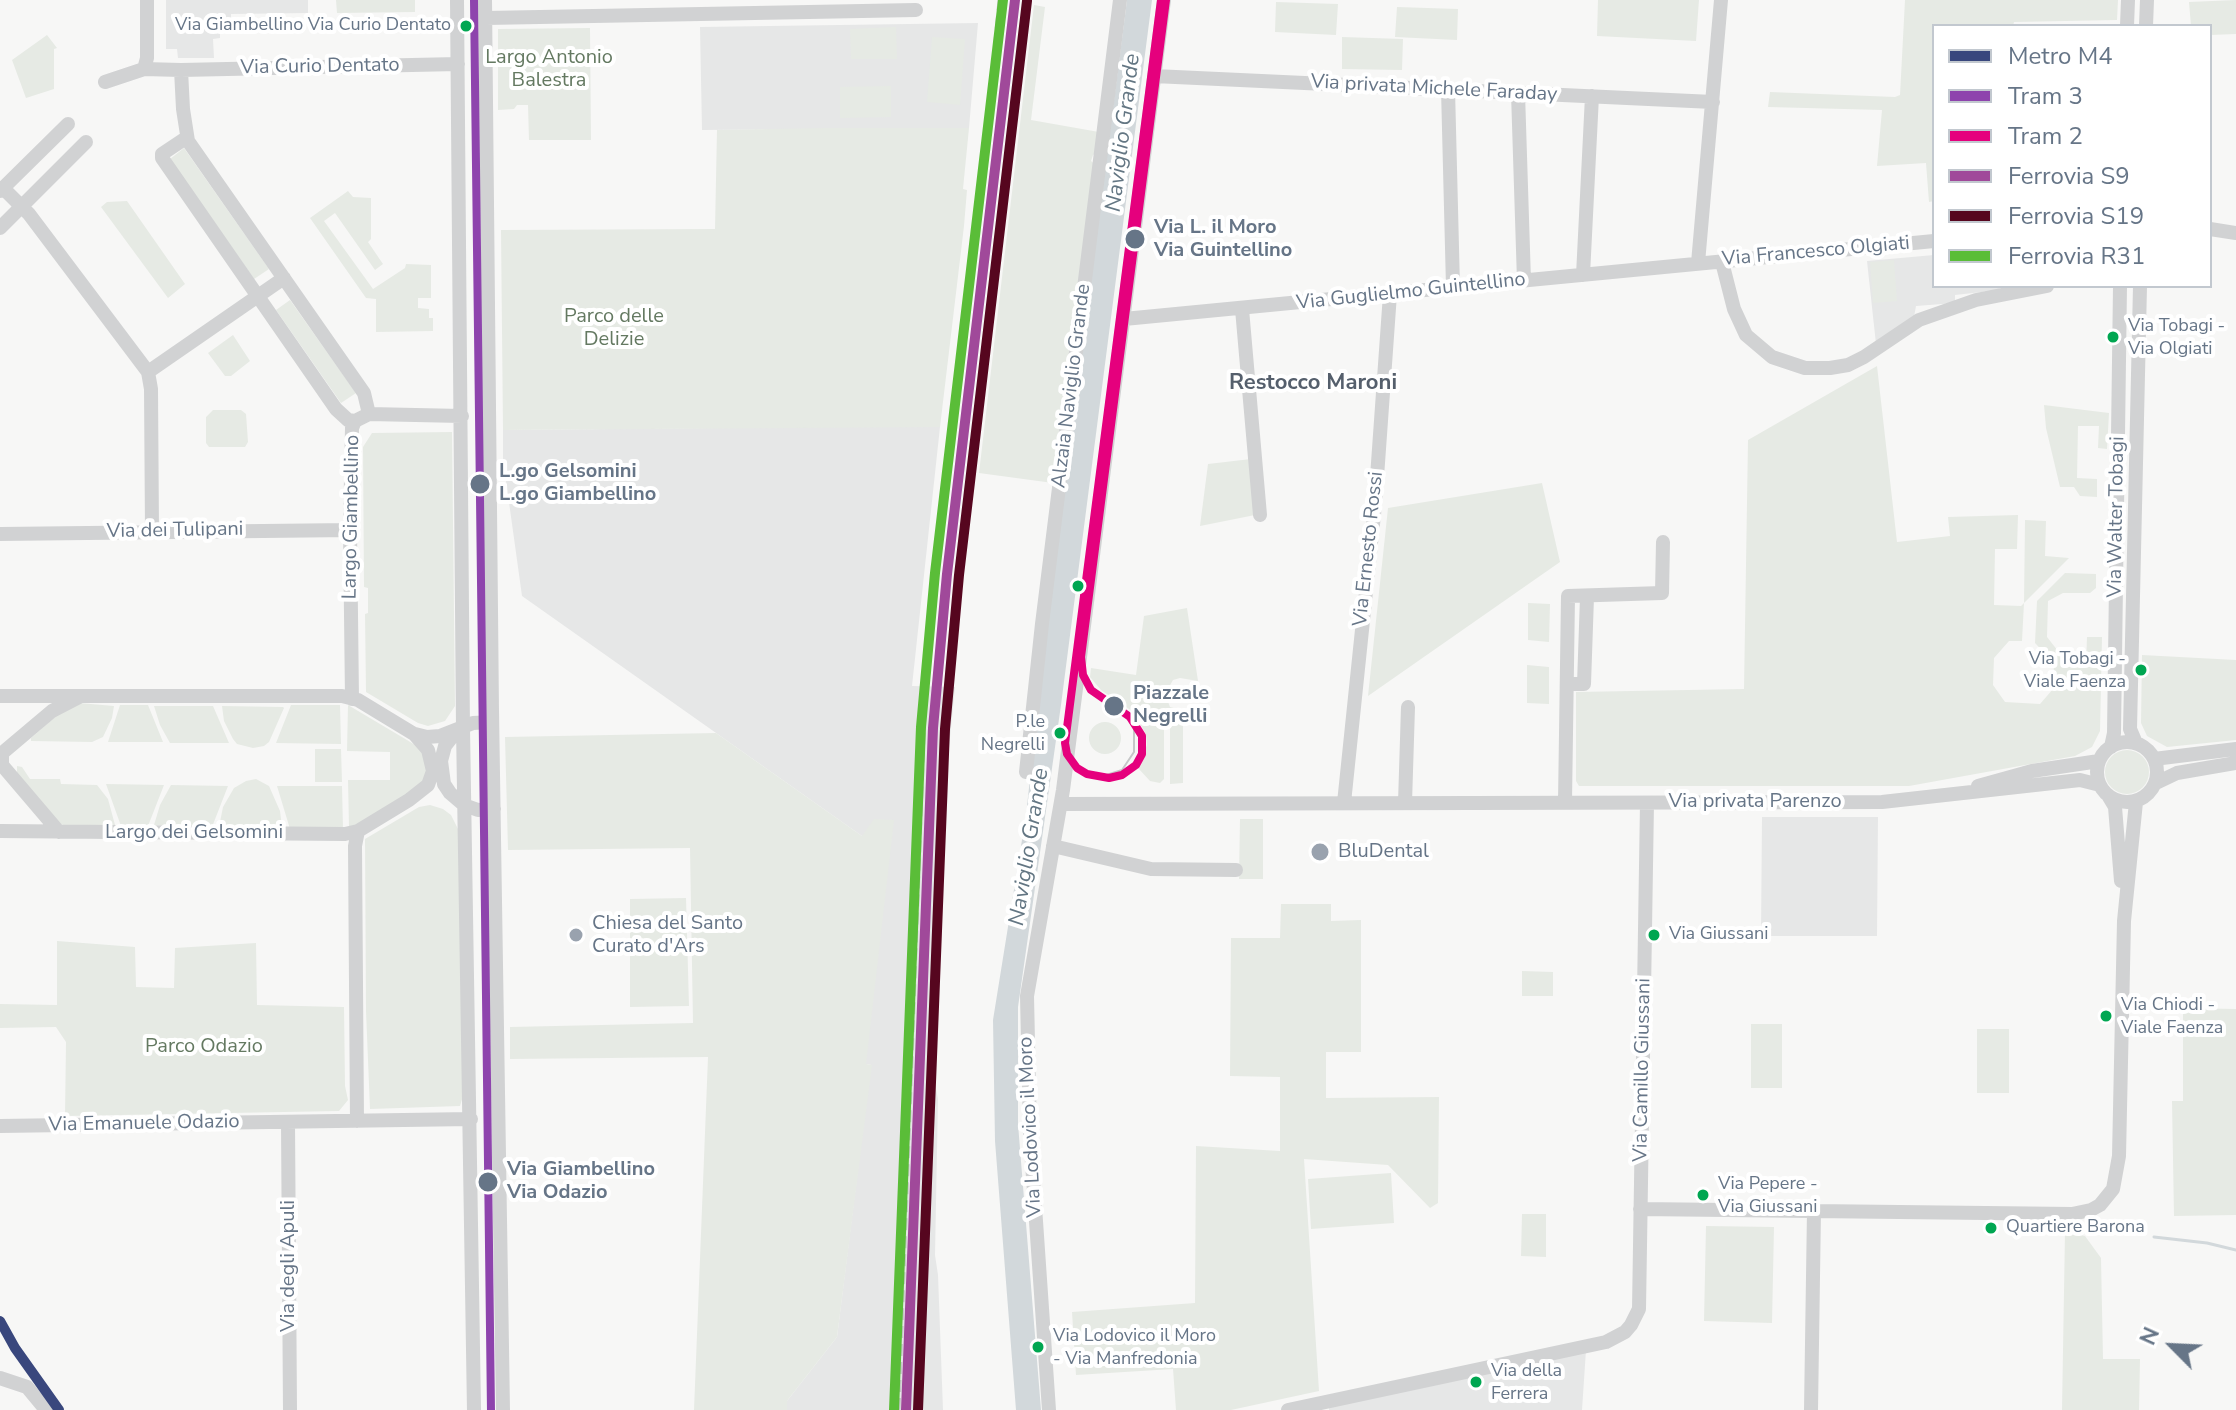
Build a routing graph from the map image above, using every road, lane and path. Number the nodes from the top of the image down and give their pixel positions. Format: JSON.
{"nodes":[{"id":1,"x":147,"y":0,"type":"edge"},
{"id":2,"x":457,"y":0,"type":"edge"},
{"id":3,"x":485,"y":0,"type":"edge"},
{"id":4,"x":1120,"y":0,"type":"edge"},
{"id":5,"x":1164,"y":0,"type":"edge"},
{"id":6,"x":1721,"y":0,"type":"edge"},
{"id":7,"x":2128,"y":0,"type":"edge"},
{"id":8,"x":2147,"y":0,"type":"edge"},
{"id":9,"x":702,"y":7,"type":"edge"},
{"id":10,"x":916,"y":10,"type":"dead end"},
{"id":11,"x":486,"y":18,"type":"junction"},
{"id":12,"x":2127,"y":24,"type":"edge"},
{"id":13,"x":2146,"y":24,"type":"edge"},
{"id":14,"x":458,"y":64,"type":"junction"},
{"id":15,"x":144,"y":69,"type":"junction"},
{"id":16,"x":181,"y":70,"type":"junction"},
{"id":17,"x":1154,"y":76,"type":"junction"},
{"id":18,"x":105,"y":82,"type":"dead end"},
{"id":19,"x":1448,"y":89,"type":"junction"},
{"id":20,"x":1518,"y":93,"type":"junction"},
{"id":21,"x":1592,"y":96,"type":"junction"},
{"id":22,"x":1713,"y":102,"type":"junction"},
{"id":23,"x":68,"y":124,"type":"dead end"},
{"id":24,"x":188,"y":141,"type":"junction"},
{"id":25,"x":86,"y":142,"type":"dead end"},
{"id":26,"x":2,"y":189,"type":"edge"},
{"id":27,"x":21,"y":207,"type":"junction"},
{"id":28,"x":0,"y":228,"type":"edge"},
{"id":29,"x":2212,"y":229,"type":"edge"},
{"id":30,"x":2236,"y":233,"type":"edge"},
{"id":31,"x":1932,"y":241,"type":"edge"},
{"id":32,"x":1722,"y":262,"type":"junction"},
{"id":33,"x":1698,"y":263,"type":"junction"},
{"id":34,"x":1583,"y":275,"type":"junction"},
{"id":35,"x":284,"y":278,"type":"junction"},
{"id":36,"x":1524,"y":281,"type":"junction"},
{"id":37,"x":1453,"y":287,"type":"junction"},
{"id":38,"x":2037,"y":288,"type":"edge"},
{"id":39,"x":2120,"y":288,"type":"edge"},
{"id":40,"x":2140,"y":288,"type":"edge"},
{"id":41,"x":1390,"y":294,"type":"junction"},
{"id":42,"x":257,"y":297,"type":"junction"},
{"id":43,"x":1242,"y":309,"type":"junction"},
{"id":44,"x":1124,"y":319,"type":"junction"},
{"id":45,"x":148,"y":372,"type":"junction"},
{"id":46,"x":462,"y":416,"type":"junction"},
{"id":47,"x":362,"y":418,"type":"junction"},
{"id":48,"x":1260,"y":515,"type":"dead end"},
{"id":49,"x":350,"y":530,"type":"junction"},
{"id":50,"x":152,"y":531,"type":"junction"},
{"id":51,"x":0,"y":534,"type":"edge"},
{"id":52,"x":1663,"y":542,"type":"dead end"},
{"id":53,"x":82,"y":695,"type":"junction"},
{"id":54,"x":0,"y":696,"type":"edge"},
{"id":55,"x":352,"y":699,"type":"junction"},
{"id":56,"x":1408,"y":707,"type":"dead end"},
{"id":57,"x":492,"y":722,"type":"junction"},
{"id":58,"x":459,"y":730,"type":"junction"},
{"id":59,"x":414,"y":734,"type":"junction"},
{"id":60,"x":2136,"y":743,"type":"junction"},
{"id":61,"x":2111,"y":747,"type":"junction"},
{"id":62,"x":2236,"y":749,"type":"edge"},
{"id":63,"x":2154,"y":759,"type":"junction"},
{"id":64,"x":1,"y":760,"type":"edge"},
{"id":65,"x":2099,"y":761,"type":"junction"},
{"id":66,"x":2236,"y":763,"type":"edge"},
{"id":67,"x":1026,"y":772,"type":"dead end"},
{"id":68,"x":2156,"y":783,"type":"junction"},
{"id":69,"x":2104,"y":791,"type":"junction"},
{"id":70,"x":1946,"y":796,"type":"junction"},
{"id":71,"x":409,"y":800,"type":"junction"},
{"id":72,"x":460,"y":802,"type":"junction"},
{"id":73,"x":1565,"y":802,"type":"junction"},
{"id":74,"x":2136,"y":802,"type":"junction"},
{"id":75,"x":1344,"y":803,"type":"junction"},
{"id":76,"x":1405,"y":803,"type":"junction"},
{"id":77,"x":1647,"y":803,"type":"junction"},
{"id":78,"x":1061,"y":804,"type":"junction"},
{"id":79,"x":494,"y":809,"type":"junction"},
{"id":80,"x":0,"y":831,"type":"edge"},
{"id":81,"x":358,"y":831,"type":"junction"},
{"id":82,"x":59,"y":832,"type":"junction"},
{"id":83,"x":1053,"y":846,"type":"junction"},
{"id":84,"x":1236,"y":870,"type":"dead end"},
{"id":85,"x":2124,"y":921,"type":"junction"},
{"id":86,"x":471,"y":1119,"type":"junction"},
{"id":87,"x":357,"y":1121,"type":"junction"},
{"id":88,"x":288,"y":1123,"type":"junction"},
{"id":89,"x":0,"y":1126,"type":"edge"},
{"id":90,"x":1640,"y":1209,"type":"junction"},
{"id":91,"x":1814,"y":1210,"type":"junction"},
{"id":92,"x":0,"y":1378,"type":"edge"},
{"id":93,"x":1328,"y":1406,"type":"edge"},
{"id":94,"x":46,"y":1410,"type":"edge"},
{"id":95,"x":290,"y":1410,"type":"edge"},
{"id":96,"x":474,"y":1410,"type":"edge"},
{"id":97,"x":503,"y":1410,"type":"edge"},
{"id":98,"x":1049,"y":1410,"type":"edge"},
{"id":99,"x":1288,"y":1410,"type":"edge"},
{"id":100,"x":1811,"y":1410,"type":"edge"}],
"edges":[{"from":1,"to":15,"type":"street"},
{"from":2,"to":14,"type":"street"},
{"from":3,"to":11,"type":"street"},
{"from":4,"to":67,"type":"street","name":"Alzaia Naviglio Grande"},
{"from":5,"to":17,"type":"street","name":"Via Lodovico il Moro"},
{"from":6,"to":22,"type":"street"},
{"from":7,"to":12,"type":"street"},
{"from":8,"to":13,"type":"street"},
{"from":9,"to":10,"type":"street"},
{"from":9,"to":11,"type":"street"},
{"from":11,"to":57,"type":"street"},
{"from":14,"to":16,"type":"street","name":"Via Curio Dentato"},
{"from":14,"to":46,"type":"street"},
{"from":15,"to":16,"type":"street","name":"Via Curio Dentato"},
{"from":15,"to":18,"type":"street","name":"Via Curio Dentato"},
{"from":16,"to":24,"type":"street"},
{"from":17,"to":19,"type":"street","name":"Via privata Michele Faraday"},
{"from":17,"to":44,"type":"street","name":"Via Lodovico il Moro"},
{"from":19,"to":20,"type":"street","name":"Via privata Michele Faraday"},
{"from":19,"to":37,"type":"street"},
{"from":20,"to":21,"type":"street","name":"Via privata Michele Faraday"},
{"from":20,"to":36,"type":"street"},
{"from":21,"to":22,"type":"street","name":"Via privata Michele Faraday"},
{"from":21,"to":34,"type":"street"},
{"from":22,"to":33,"type":"street"},
{"from":23,"to":26,"type":"street"},
{"from":24,"to":35,"type":"street"},
{"from":24,"to":42,"type":"street"},
{"from":25,"to":27,"type":"street"},
{"from":26,"to":27,"type":"street"},
{"from":27,"to":28,"type":"street"},
{"from":27,"to":45,"type":"street"},
{"from":29,"to":30,"type":"street"},
{"from":31,"to":32,"type":"street","name":"Via Francesco Olgiati"},
{"from":32,"to":33,"type":"street","name":"Via Francesco Olgiati"},
{"from":32,"to":38,"type":"street"},
{"from":33,"to":34,"type":"street","name":"Via Guglielmo Guintellino"},
{"from":34,"to":36,"type":"street","name":"Via Guglielmo Guintellino"},
{"from":35,"to":42,"type":"street"},
{"from":35,"to":47,"type":"street"},
{"from":36,"to":37,"type":"street","name":"Via Guglielmo Guintellino"},
{"from":37,"to":41,"type":"street","name":"Via Guglielmo Guintellino"},
{"from":39,"to":61,"type":"street","name":"Via Walter Tobagi"},
{"from":40,"to":60,"type":"street","name":"Via Walter Tobagi"},
{"from":41,"to":43,"type":"street","name":"Via Guglielmo Guintellino"},
{"from":41,"to":75,"type":"street","name":"Via Ernesto Rossi"},
{"from":42,"to":45,"type":"street"},
{"from":42,"to":47,"type":"street"},
{"from":43,"to":44,"type":"street","name":"Via Guglielmo Guintellino"},
{"from":43,"to":48,"type":"street"},
{"from":44,"to":78,"type":"street","name":"Via Lodovico il Moro"},
{"from":45,"to":50,"type":"street"},
{"from":46,"to":47,"type":"street","name":"Largo Giambellino"},
{"from":46,"to":58,"type":"street"},
{"from":47,"to":49,"type":"street","name":"Largo Giambellino"},
{"from":49,"to":50,"type":"street","name":"Via dei Tulipani"},
{"from":49,"to":55,"type":"street","name":"Largo Giambellino"},
{"from":50,"to":51,"type":"street","name":"Via dei Tulipani"},
{"from":52,"to":73,"type":"street"},
{"from":53,"to":54,"type":"street"},
{"from":53,"to":55,"type":"street"},
{"from":53,"to":64,"type":"street"},
{"from":55,"to":59,"type":"street"},
{"from":56,"to":76,"type":"street"},
{"from":57,"to":58,"type":"street"},
{"from":57,"to":79,"type":"street"},
{"from":58,"to":59,"type":"street"},
{"from":58,"to":72,"type":"street"},
{"from":58,"to":72,"type":"street"},
{"from":59,"to":71,"type":"street","name":"Largo dei Gelsomini"},
{"from":60,"to":61,"type":"street"},
{"from":60,"to":63,"type":"street"},
{"from":61,"to":65,"type":"street"},
{"from":62,"to":63,"type":"street"},
{"from":63,"to":68,"type":"street"},
{"from":64,"to":82,"type":"street"},
{"from":65,"to":69,"type":"street"},
{"from":65,"to":70,"type":"street","name":"Via privata Parenzo"},
{"from":66,"to":68,"type":"street"},
{"from":68,"to":74,"type":"street"},
{"from":69,"to":70,"type":"street","name":"Via privata Parenzo"},
{"from":69,"to":74,"type":"street"},
{"from":69,"to":85,"type":"street"},
{"from":70,"to":77,"type":"street","name":"Via privata Parenzo"},
{"from":71,"to":72,"type":"street","name":"Largo dei Gelsomini"},
{"from":71,"to":81,"type":"street","name":"Largo dei Gelsomini"},
{"from":72,"to":79,"type":"street"},
{"from":72,"to":86,"type":"street"},
{"from":73,"to":76,"type":"street","name":"Via privata Parenzo"},
{"from":73,"to":77,"type":"street","name":"Via privata Parenzo"},
{"from":74,"to":85,"type":"street"},
{"from":75,"to":76,"type":"street","name":"Via privata Parenzo"},
{"from":75,"to":78,"type":"street","name":"Via privata Parenzo"},
{"from":77,"to":90,"type":"street","name":"Via Camillo Giussani"},
{"from":78,"to":83,"type":"street","name":"Via Lodovico il Moro"},
{"from":79,"to":97,"type":"street"},
{"from":80,"to":82,"type":"street","name":"Largo dei Gelsomini"},
{"from":81,"to":82,"type":"street","name":"Largo dei Gelsomini"},
{"from":81,"to":87,"type":"street"},
{"from":83,"to":84,"type":"street"},
{"from":83,"to":98,"type":"street","name":"Via Lodovico il Moro"},
{"from":85,"to":91,"type":"street"},
{"from":86,"to":87,"type":"street"},
{"from":86,"to":96,"type":"street"},
{"from":87,"to":88,"type":"street"},
{"from":88,"to":89,"type":"street","name":"Via Emanuele Odazio"},
{"from":88,"to":95,"type":"street","name":"Via degli Apuli"},
{"from":90,"to":91,"type":"street"},
{"from":90,"to":93,"type":"street","name":"Via Camillo Giussani"},
{"from":91,"to":100,"type":"street"},
{"from":92,"to":94,"type":"street"},
{"from":93,"to":99,"type":"street"}]}
